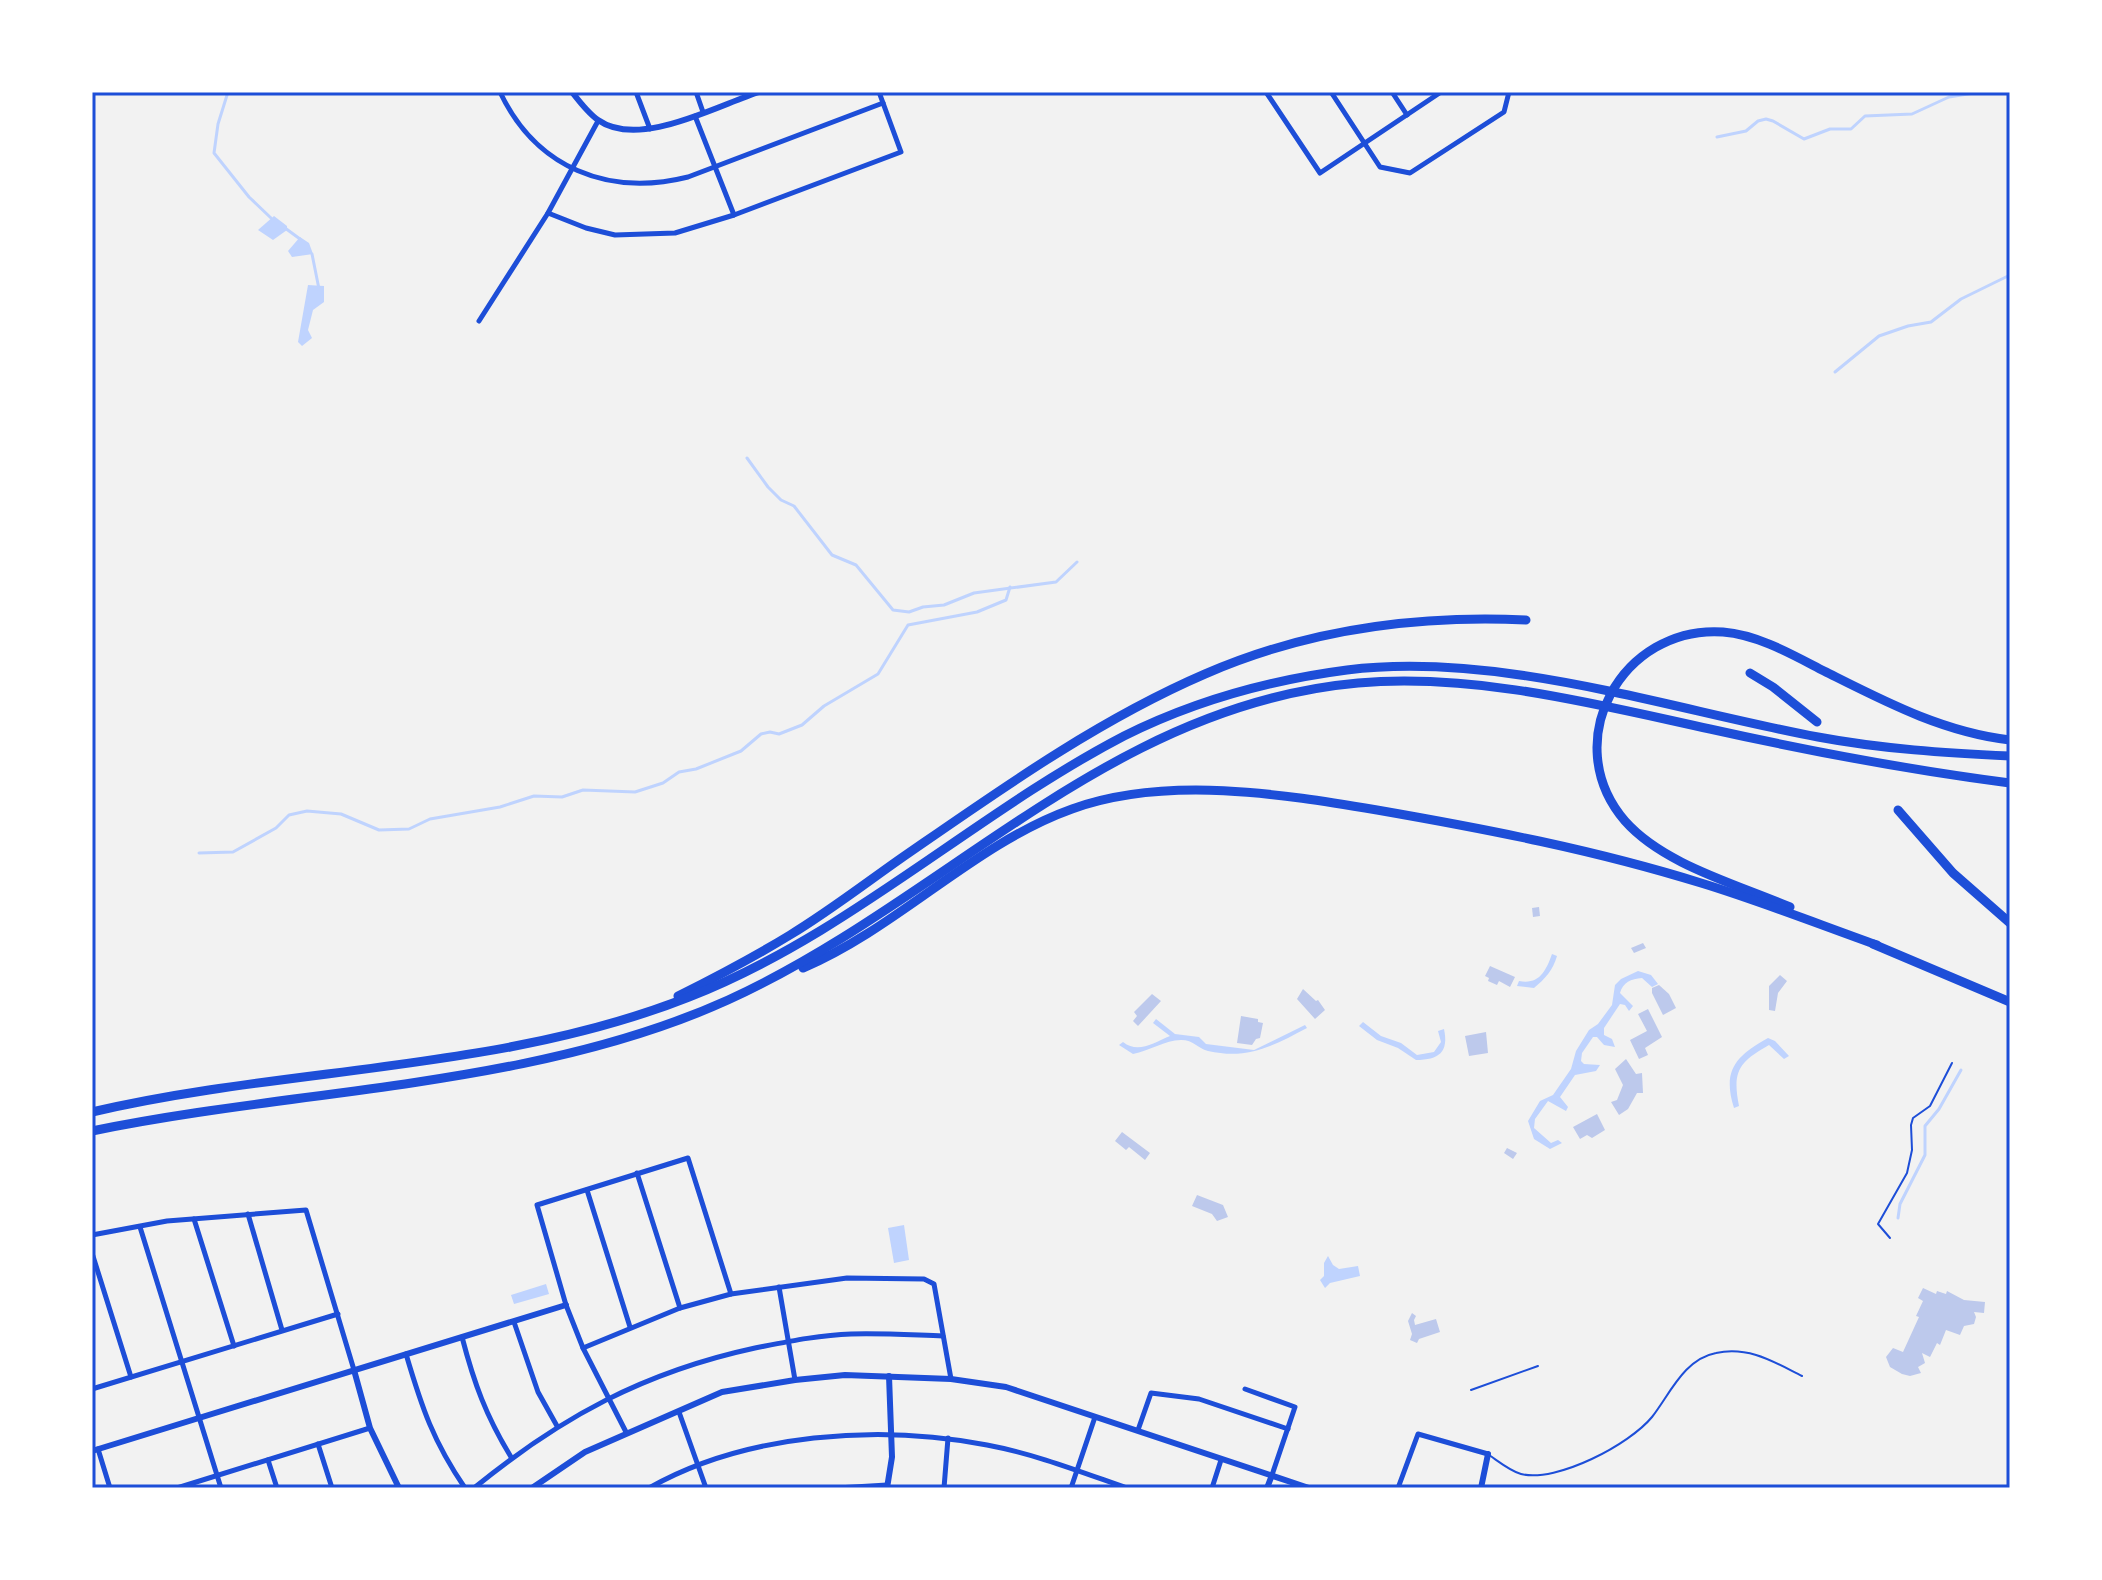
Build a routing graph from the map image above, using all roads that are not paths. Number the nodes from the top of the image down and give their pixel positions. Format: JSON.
{"nodes":[{"id":1,"x":500,"y":92,"type":"edge"},
{"id":2,"x":572,"y":92,"type":"edge"},
{"id":3,"x":636,"y":92,"type":"edge"},
{"id":4,"x":696,"y":92,"type":"edge"},
{"id":5,"x":758,"y":92,"type":"edge"},
{"id":6,"x":879,"y":92,"type":"edge"},
{"id":7,"x":1266,"y":92,"type":"edge"},
{"id":8,"x":1331,"y":92,"type":"edge"},
{"id":9,"x":1392,"y":92,"type":"edge"},
{"id":10,"x":1441,"y":92,"type":"edge"},
{"id":11,"x":1509,"y":92,"type":"edge"},
{"id":12,"x":883,"y":103,"type":"junction"},
{"id":13,"x":703,"y":112,"type":"junction"},
{"id":14,"x":695,"y":115,"type":"junction"},
{"id":15,"x":1407,"y":115,"type":"junction"},
{"id":16,"x":598,"y":121,"type":"junction"},
{"id":17,"x":650,"y":130,"type":"junction"},
{"id":18,"x":1364,"y":143,"type":"junction"},
{"id":19,"x":715,"y":165,"type":"junction"},
{"id":20,"x":573,"y":168,"type":"junction"},
{"id":21,"x":548,"y":213,"type":"junction"},
{"id":22,"x":734,"y":215,"type":"junction"},
{"id":23,"x":479,"y":321,"type":"dead end"},
{"id":24,"x":1526,"y":620,"type":"dead end"},
{"id":25,"x":1750,"y":673,"type":"dead end"},
{"id":26,"x":1817,"y":722,"type":"dead end"},
{"id":27,"x":2010,"y":740,"type":"edge"},
{"id":28,"x":2010,"y":756,"type":"edge"},
{"id":29,"x":2010,"y":783,"type":"edge"},
{"id":30,"x":1898,"y":810,"type":"dead end"},
{"id":31,"x":2010,"y":923,"type":"edge"},
{"id":32,"x":1877,"y":945,"type":"junction"},
{"id":33,"x":728,"y":1000,"type":"junction"},
{"id":34,"x":2010,"y":1002,"type":"edge"},
{"id":35,"x":643,"y":1014,"type":"junction"},
{"id":36,"x":92,"y":1112,"type":"edge"},
{"id":37,"x":92,"y":1131,"type":"edge"},
{"id":38,"x":637,"y":1173,"type":"junction"},
{"id":39,"x":587,"y":1190,"type":"junction"},
{"id":40,"x":248,"y":1214,"type":"junction"},
{"id":41,"x":194,"y":1219,"type":"junction"},
{"id":42,"x":140,"y":1227,"type":"junction"},
{"id":43,"x":92,"y":1235,"type":"edge"},
{"id":44,"x":92,"y":1253,"type":"edge"},
{"id":45,"x":779,"y":1287,"type":"junction"},
{"id":46,"x":731,"y":1294,"type":"junction"},
{"id":47,"x":566,"y":1305,"type":"junction"},
{"id":48,"x":680,"y":1308,"type":"junction"},
{"id":49,"x":338,"y":1314,"type":"junction"},
{"id":50,"x":514,"y":1322,"type":"junction"},
{"id":51,"x":630,"y":1327,"type":"junction"},
{"id":52,"x":282,"y":1330,"type":"junction"},
{"id":53,"x":943,"y":1336,"type":"junction"},
{"id":54,"x":462,"y":1337,"type":"junction"},
{"id":55,"x":788,"y":1341,"type":"junction"},
{"id":56,"x":234,"y":1346,"type":"junction"},
{"id":57,"x":583,"y":1348,"type":"junction"},
{"id":58,"x":406,"y":1354,"type":"junction"},
{"id":59,"x":183,"y":1362,"type":"junction"},
{"id":60,"x":354,"y":1370,"type":"junction"},
{"id":61,"x":889,"y":1376,"type":"junction"},
{"id":62,"x":1802,"y":1376,"type":"dead end"},
{"id":63,"x":131,"y":1377,"type":"junction"},
{"id":64,"x":951,"y":1379,"type":"junction"},
{"id":65,"x":795,"y":1380,"type":"junction"},
{"id":66,"x":92,"y":1389,"type":"edge"},
{"id":67,"x":1245,"y":1389,"type":"dead end"},
{"id":68,"x":608,"y":1398,"type":"junction"},
{"id":69,"x":679,"y":1412,"type":"junction"},
{"id":70,"x":200,"y":1417,"type":"junction"},
{"id":71,"x":1095,"y":1417,"type":"junction"},
{"id":72,"x":557,"y":1426,"type":"junction"},
{"id":73,"x":370,"y":1428,"type":"junction"},
{"id":74,"x":1288,"y":1429,"type":"junction"},
{"id":75,"x":1138,"y":1430,"type":"junction"},
{"id":76,"x":626,"y":1432,"type":"junction"},
{"id":77,"x":892,"y":1433,"type":"junction"},
{"id":78,"x":948,"y":1438,"type":"junction"},
{"id":79,"x":318,"y":1444,"type":"junction"},
{"id":80,"x":95,"y":1450,"type":"edge"},
{"id":81,"x":1488,"y":1454,"type":"junction"},
{"id":82,"x":511,"y":1458,"type":"junction"},
{"id":83,"x":268,"y":1460,"type":"junction"},
{"id":84,"x":1221,"y":1460,"type":"junction"},
{"id":85,"x":698,"y":1467,"type":"junction"},
{"id":86,"x":1078,"y":1471,"type":"junction"},
{"id":87,"x":1272,"y":1475,"type":"junction"},
{"id":88,"x":217,"y":1476,"type":"junction"},
{"id":89,"x":887,"y":1486,"type":"edge"},
{"id":90,"x":945,"y":1487,"type":"edge"},
{"id":91,"x":110,"y":1488,"type":"edge"},
{"id":92,"x":177,"y":1488,"type":"edge"},
{"id":93,"x":221,"y":1488,"type":"edge"},
{"id":94,"x":277,"y":1488,"type":"edge"},
{"id":95,"x":332,"y":1488,"type":"edge"},
{"id":96,"x":399,"y":1488,"type":"edge"},
{"id":97,"x":465,"y":1488,"type":"edge"},
{"id":98,"x":474,"y":1488,"type":"edge"},
{"id":99,"x":532,"y":1488,"type":"edge"},
{"id":100,"x":649,"y":1488,"type":"edge"},
{"id":101,"x":706,"y":1488,"type":"edge"},
{"id":102,"x":837,"y":1488,"type":"edge"},
{"id":103,"x":954,"y":1488,"type":"edge"},
{"id":104,"x":1071,"y":1488,"type":"edge"},
{"id":105,"x":1127,"y":1488,"type":"edge"},
{"id":106,"x":1212,"y":1488,"type":"edge"},
{"id":107,"x":1267,"y":1488,"type":"edge"},
{"id":108,"x":1309,"y":1488,"type":"edge"},
{"id":109,"x":1398,"y":1488,"type":"edge"},
{"id":110,"x":1481,"y":1488,"type":"edge"}],
"edges":[{"from":1,"to":20,"type":"street"},
{"from":2,"to":16,"type":"street"},
{"from":3,"to":17,"type":"street"},
{"from":4,"to":13,"type":"street"},
{"from":5,"to":13,"type":"street"},
{"from":6,"to":12,"type":"street"},
{"from":7,"to":18,"type":"street"},
{"from":8,"to":18,"type":"street"},
{"from":9,"to":15,"type":"street"},
{"from":10,"to":15,"type":"street"},
{"from":11,"to":18,"type":"street"},
{"from":12,"to":19,"type":"street"},
{"from":12,"to":22,"type":"street"},
{"from":13,"to":14,"type":"street"},
{"from":14,"to":17,"type":"street"},
{"from":14,"to":19,"type":"street"},
{"from":15,"to":18,"type":"street"},
{"from":16,"to":17,"type":"street"},
{"from":16,"to":20,"type":"street"},
{"from":19,"to":20,"type":"street"},
{"from":19,"to":22,"type":"street"},
{"from":20,"to":21,"type":"street"},
{"from":21,"to":22,"type":"street"},
{"from":21,"to":23,"type":"street"},
{"from":24,"to":35,"type":"highway"},
{"from":25,"to":26,"type":"highway"},
{"from":27,"to":32,"type":"highway"},
{"from":28,"to":35,"type":"highway"},
{"from":29,"to":33,"type":"highway"},
{"from":30,"to":31,"type":"highway"},
{"from":32,"to":33,"type":"highway"},
{"from":32,"to":34,"type":"highway"},
{"from":33,"to":37,"type":"highway"},
{"from":35,"to":36,"type":"highway"},
{"from":38,"to":39,"type":"street"},
{"from":38,"to":46,"type":"street"},
{"from":38,"to":48,"type":"street"},
{"from":39,"to":47,"type":"street"},
{"from":39,"to":51,"type":"street"},
{"from":40,"to":41,"type":"street"},
{"from":40,"to":49,"type":"street"},
{"from":40,"to":52,"type":"street"},
{"from":41,"to":42,"type":"street"},
{"from":41,"to":56,"type":"street"},
{"from":42,"to":43,"type":"street"},
{"from":42,"to":59,"type":"street"},
{"from":44,"to":63,"type":"street"},
{"from":45,"to":46,"type":"street"},
{"from":45,"to":53,"type":"street"},
{"from":45,"to":55,"type":"street"},
{"from":46,"to":48,"type":"street"},
{"from":47,"to":50,"type":"street"},
{"from":47,"to":57,"type":"street"},
{"from":48,"to":51,"type":"street"},
{"from":49,"to":52,"type":"street"},
{"from":49,"to":60,"type":"street"},
{"from":50,"to":54,"type":"street"},
{"from":50,"to":72,"type":"street"},
{"from":51,"to":57,"type":"street"},
{"from":52,"to":56,"type":"street"},
{"from":53,"to":55,"type":"street"},
{"from":53,"to":64,"type":"street"},
{"from":54,"to":58,"type":"street"},
{"from":54,"to":82,"type":"street"},
{"from":55,"to":65,"type":"street"},
{"from":55,"to":68,"type":"street"},
{"from":56,"to":59,"type":"street"},
{"from":57,"to":68,"type":"street"},
{"from":58,"to":60,"type":"street"},
{"from":58,"to":97,"type":"street"},
{"from":59,"to":63,"type":"street"},
{"from":59,"to":70,"type":"street"},
{"from":60,"to":70,"type":"street"},
{"from":60,"to":73,"type":"street"},
{"from":61,"to":64,"type":"street"},
{"from":61,"to":65,"type":"street"},
{"from":61,"to":77,"type":"street"},
{"from":62,"to":81,"type":"lane"},
{"from":63,"to":66,"type":"street"},
{"from":64,"to":71,"type":"street"},
{"from":65,"to":69,"type":"street"},
{"from":67,"to":74,"type":"street"},
{"from":68,"to":72,"type":"street"},
{"from":68,"to":76,"type":"street"},
{"from":69,"to":76,"type":"street"},
{"from":69,"to":85,"type":"street"},
{"from":70,"to":80,"type":"street"},
{"from":70,"to":88,"type":"street"},
{"from":71,"to":75,"type":"street"},
{"from":71,"to":86,"type":"street"},
{"from":72,"to":82,"type":"street"},
{"from":73,"to":79,"type":"street"},
{"from":73,"to":96,"type":"street"},
{"from":74,"to":75,"type":"street"},
{"from":74,"to":87,"type":"street"},
{"from":75,"to":84,"type":"street"},
{"from":76,"to":99,"type":"street"},
{"from":77,"to":78,"type":"street"},
{"from":77,"to":85,"type":"street"},
{"from":77,"to":89,"type":"street"},
{"from":78,"to":86,"type":"street"},
{"from":78,"to":90,"type":"street"},
{"from":79,"to":83,"type":"street"},
{"from":79,"to":95,"type":"street"},
{"from":80,"to":91,"type":"street"},
{"from":81,"to":109,"type":"street"},
{"from":81,"to":110,"type":"street"},
{"from":82,"to":98,"type":"street"},
{"from":83,"to":88,"type":"street"},
{"from":83,"to":94,"type":"street"},
{"from":84,"to":87,"type":"street"},
{"from":84,"to":106,"type":"street"},
{"from":85,"to":100,"type":"street"},
{"from":85,"to":101,"type":"street"},
{"from":86,"to":104,"type":"street"},
{"from":86,"to":105,"type":"street"},
{"from":87,"to":107,"type":"street"},
{"from":87,"to":108,"type":"street"},
{"from":88,"to":92,"type":"street"},
{"from":88,"to":93,"type":"street"},
{"from":89,"to":102,"type":"street"},
{"from":90,"to":103,"type":"street"}]}
